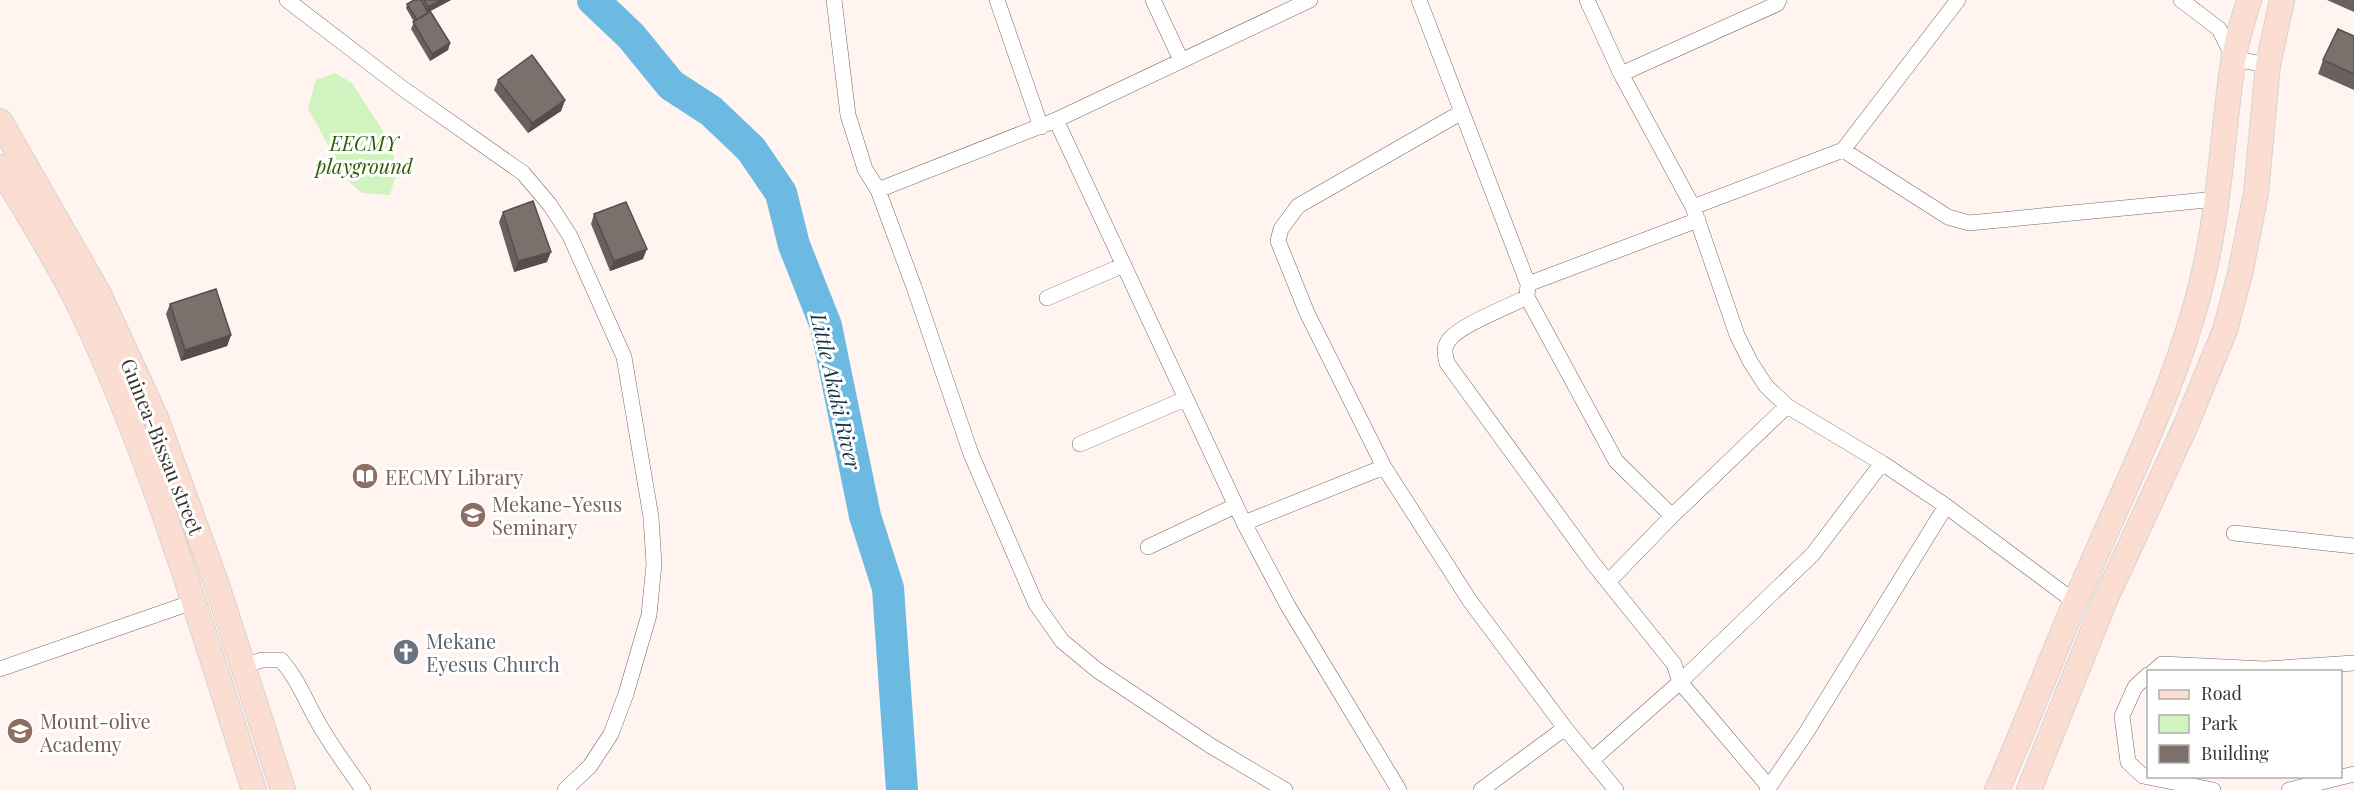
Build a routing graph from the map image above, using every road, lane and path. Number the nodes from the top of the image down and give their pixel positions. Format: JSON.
{"nodes":[{"id":1,"x":287,"y":0,"type":"edge"},
{"id":2,"x":834,"y":0,"type":"edge"},
{"id":3,"x":997,"y":0,"type":"edge"},
{"id":4,"x":1153,"y":0,"type":"edge"},
{"id":5,"x":1310,"y":0,"type":"edge"},
{"id":6,"x":1419,"y":0,"type":"edge"},
{"id":7,"x":1587,"y":0,"type":"edge"},
{"id":8,"x":1779,"y":0,"type":"edge"},
{"id":9,"x":1958,"y":0,"type":"edge"},
{"id":10,"x":2181,"y":0,"type":"edge"},
{"id":11,"x":2249,"y":0,"type":"edge"},
{"id":12,"x":2282,"y":0,"type":"edge"},
{"id":13,"x":2234,"y":59,"type":"junction"},
{"id":14,"x":1181,"y":60,"type":"junction"},
{"id":15,"x":2268,"y":65,"type":"junction"},
{"id":16,"x":1621,"y":75,"type":"junction"},
{"id":17,"x":1462,"y":112,"type":"junction"},
{"id":18,"x":1056,"y":120,"type":"junction"},
{"id":19,"x":0,"y":121,"type":"edge"},
{"id":20,"x":1041,"y":127,"type":"junction"},
{"id":21,"x":1844,"y":150,"type":"junction"},
{"id":22,"x":0,"y":167,"type":"edge"},
{"id":23,"x":878,"y":190,"type":"junction"},
{"id":24,"x":2217,"y":199,"type":"junction"},
{"id":25,"x":1696,"y":214,"type":"junction"},
{"id":26,"x":1124,"y":266,"type":"junction"},
{"id":27,"x":1528,"y":291,"type":"junction"},
{"id":28,"x":1047,"y":298,"type":"dead end"},
{"id":29,"x":1185,"y":399,"type":"junction"},
{"id":30,"x":1787,"y":406,"type":"junction"},
{"id":31,"x":1080,"y":444,"type":"dead end"},
{"id":32,"x":1882,"y":463,"type":"junction"},
{"id":33,"x":1384,"y":467,"type":"junction"},
{"id":34,"x":1235,"y":506,"type":"junction"},
{"id":35,"x":1946,"y":506,"type":"junction"},
{"id":36,"x":1672,"y":516,"type":"junction"},
{"id":37,"x":1244,"y":524,"type":"junction"},
{"id":38,"x":2234,"y":533,"type":"dead end"},
{"id":39,"x":2354,"y":546,"type":"edge"},
{"id":40,"x":1148,"y":547,"type":"dead end"},
{"id":41,"x":1608,"y":582,"type":"junction"},
{"id":42,"x":194,"y":602,"type":"junction"},
{"id":43,"x":2075,"y":602,"type":"junction"},
{"id":44,"x":2354,"y":663,"type":"edge"},
{"id":45,"x":243,"y":666,"type":"junction"},
{"id":46,"x":0,"y":669,"type":"edge"},
{"id":47,"x":2155,"y":670,"type":"edge"},
{"id":48,"x":2147,"y":676,"type":"edge"},
{"id":49,"x":1680,"y":682,"type":"junction"},
{"id":50,"x":1565,"y":728,"type":"junction"},
{"id":51,"x":1592,"y":760,"type":"junction"},
{"id":52,"x":2147,"y":777,"type":"edge"},
{"id":53,"x":2153,"y":778,"type":"edge"},
{"id":54,"x":2338,"y":778,"type":"edge"},
{"id":55,"x":1768,"y":788,"type":"edge"},
{"id":56,"x":255,"y":790,"type":"edge"},
{"id":57,"x":283,"y":790,"type":"edge"},
{"id":58,"x":363,"y":790,"type":"edge"},
{"id":59,"x":565,"y":790,"type":"edge"},
{"id":60,"x":1285,"y":790,"type":"edge"},
{"id":61,"x":1399,"y":790,"type":"edge"},
{"id":62,"x":1480,"y":790,"type":"edge"},
{"id":63,"x":1616,"y":790,"type":"edge"},
{"id":64,"x":1997,"y":790,"type":"edge"},
{"id":65,"x":2029,"y":790,"type":"edge"},
{"id":66,"x":2213,"y":790,"type":"edge"},
{"id":67,"x":2289,"y":790,"type":"edge"}],
"edges":[{"from":1,"to":59,"type":"street"},
{"from":2,"to":23,"type":"street"},
{"from":3,"to":20,"type":"street"},
{"from":4,"to":14,"type":"street"},
{"from":5,"to":14,"type":"street"},
{"from":6,"to":17,"type":"street"},
{"from":7,"to":16,"type":"street"},
{"from":8,"to":16,"type":"street"},
{"from":9,"to":21,"type":"street"},
{"from":10,"to":13,"type":"street"},
{"from":11,"to":13,"type":"main road"},
{"from":12,"to":15,"type":"main road"},
{"from":13,"to":15,"type":"street"},
{"from":13,"to":24,"type":"main road"},
{"from":14,"to":18,"type":"street"},
{"from":15,"to":65,"type":"main road"},
{"from":16,"to":25,"type":"street"},
{"from":17,"to":27,"type":"street"},
{"from":17,"to":33,"type":"street"},
{"from":18,"to":20,"type":"street"},
{"from":18,"to":26,"type":"street"},
{"from":19,"to":45,"type":"main road","name":"Guinea-Bissau street"},
{"from":20,"to":23,"type":"street"},
{"from":21,"to":24,"type":"street"},
{"from":21,"to":25,"type":"street"},
{"from":22,"to":42,"type":"main road"},
{"from":23,"to":60,"type":"street"},
{"from":24,"to":43,"type":"main road"},
{"from":25,"to":27,"type":"street"},
{"from":25,"to":30,"type":"street"},
{"from":26,"to":28,"type":"street"},
{"from":26,"to":29,"type":"street"},
{"from":27,"to":36,"type":"street"},
{"from":27,"to":41,"type":"street"},
{"from":29,"to":31,"type":"street"},
{"from":29,"to":34,"type":"street"},
{"from":30,"to":32,"type":"street"},
{"from":30,"to":36,"type":"street"},
{"from":32,"to":35,"type":"street"},
{"from":32,"to":49,"type":"street"},
{"from":33,"to":37,"type":"street"},
{"from":33,"to":50,"type":"street"},
{"from":34,"to":37,"type":"street"},
{"from":34,"to":40,"type":"street"},
{"from":35,"to":43,"type":"street"},
{"from":35,"to":55,"type":"street"},
{"from":36,"to":41,"type":"street"},
{"from":37,"to":61,"type":"street"},
{"from":38,"to":39,"type":"street"},
{"from":41,"to":49,"type":"street"},
{"from":42,"to":46,"type":"street"},
{"from":42,"to":56,"type":"main road"},
{"from":43,"to":64,"type":"main road"},
{"from":44,"to":47,"type":"street"},
{"from":45,"to":57,"type":"main road","name":"Guinea-Bissau street"},
{"from":45,"to":58,"type":"street"},
{"from":48,"to":52,"type":"street"},
{"from":49,"to":51,"type":"street"},
{"from":49,"to":55,"type":"street"},
{"from":50,"to":51,"type":"street"},
{"from":50,"to":62,"type":"street"},
{"from":51,"to":63,"type":"street"},
{"from":53,"to":66,"type":"street"},
{"from":54,"to":67,"type":"street"}]}
